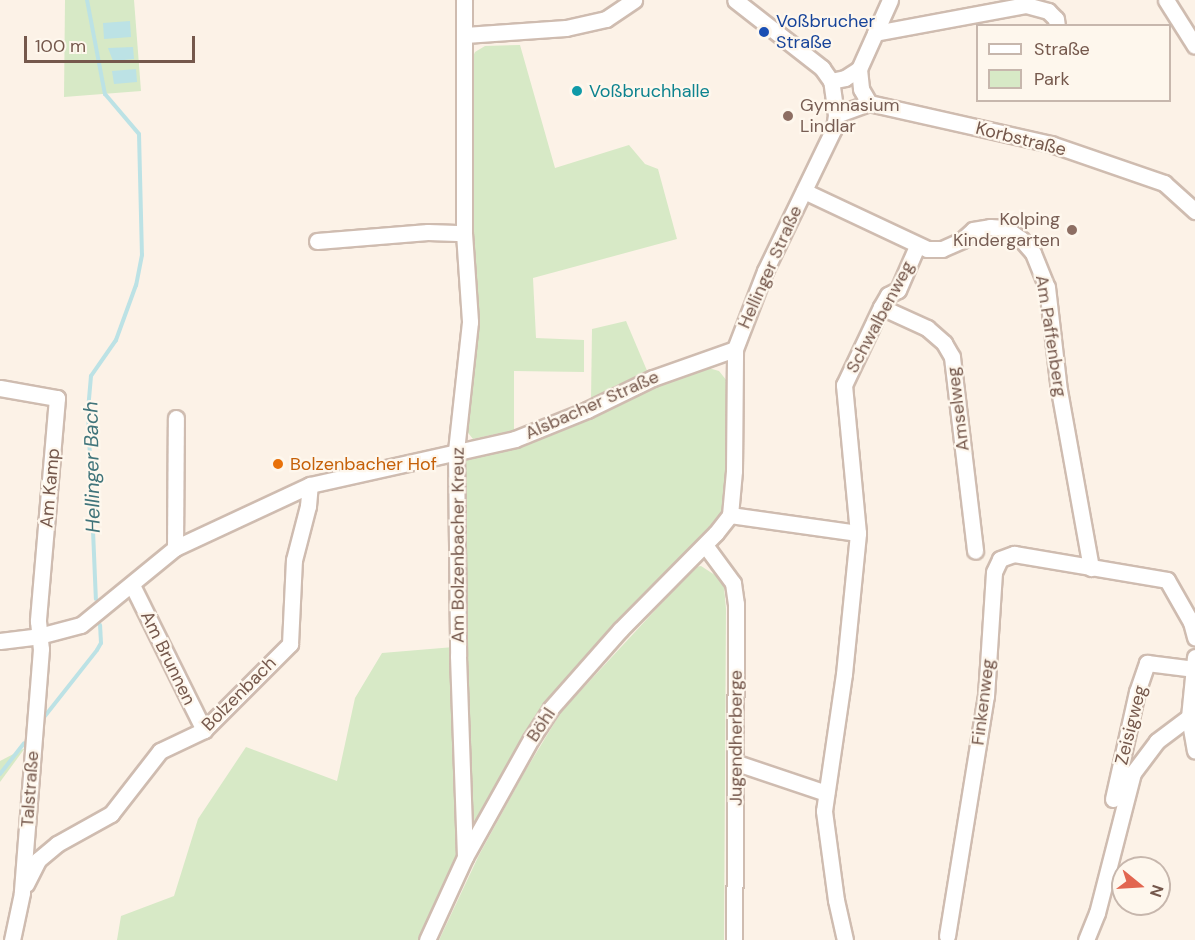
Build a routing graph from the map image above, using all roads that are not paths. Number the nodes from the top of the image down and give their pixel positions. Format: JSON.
{"nodes":[{"id":1,"x":464,"y":0,"type":"edge"},
{"id":2,"x":634,"y":0,"type":"edge"},
{"id":3,"x":735,"y":0,"type":"edge"},
{"id":4,"x":890,"y":0,"type":"edge"},
{"id":5,"x":1166,"y":0,"type":"edge"},
{"id":6,"x":1057,"y":24,"type":"edge"},
{"id":7,"x":874,"y":33,"type":"junction"},
{"id":8,"x":465,"y":35,"type":"junction"},
{"id":9,"x":1195,"y":46,"type":"edge"},
{"id":10,"x":859,"y":69,"type":"junction"},
{"id":11,"x":832,"y":88,"type":"junction"},
{"id":12,"x":869,"y":103,"type":"junction"},
{"id":13,"x":836,"y":115,"type":"junction"},
{"id":14,"x":804,"y":191,"type":"junction"},
{"id":15,"x":1195,"y":212,"type":"edge"},
{"id":16,"x":464,"y":233,"type":"junction"},
{"id":17,"x":317,"y":241,"type":"dead end"},
{"id":18,"x":917,"y":246,"type":"junction"},
{"id":19,"x":881,"y":307,"type":"junction"},
{"id":20,"x":735,"y":349,"type":"junction"},
{"id":21,"x":0,"y":388,"type":"edge"},
{"id":22,"x":176,"y":418,"type":"dead end"},
{"id":23,"x":456,"y":450,"type":"junction"},
{"id":24,"x":310,"y":485,"type":"junction"},
{"id":25,"x":730,"y":515,"type":"junction"},
{"id":26,"x":858,"y":533,"type":"junction"},
{"id":27,"x":705,"y":545,"type":"junction"},
{"id":28,"x":175,"y":548,"type":"junction"},
{"id":29,"x":975,"y":551,"type":"dead end"},
{"id":30,"x":1090,"y":568,"type":"junction"},
{"id":31,"x":132,"y":585,"type":"junction"},
{"id":32,"x":39,"y":636,"type":"junction"},
{"id":33,"x":1195,"y":637,"type":"edge"},
{"id":34,"x":0,"y":641,"type":"edge"},
{"id":35,"x":1195,"y":657,"type":"edge"},
{"id":36,"x":1195,"y":669,"type":"edge"},
{"id":37,"x":1189,"y":717,"type":"junction"},
{"id":38,"x":204,"y":730,"type":"junction"},
{"id":39,"x":1195,"y":750,"type":"edge"},
{"id":40,"x":737,"y":763,"type":"junction"},
{"id":41,"x":826,"y":793,"type":"junction"},
{"id":42,"x":1113,"y":799,"type":"dead end"},
{"id":43,"x":465,"y":858,"type":"junction"},
{"id":44,"x":22,"y":893,"type":"junction"},
{"id":45,"x":948,"y":936,"type":"dead end"},
{"id":46,"x":12,"y":940,"type":"edge"},
{"id":47,"x":427,"y":940,"type":"edge"},
{"id":48,"x":734,"y":940,"type":"edge"},
{"id":49,"x":845,"y":940,"type":"edge"},
{"id":50,"x":1086,"y":940,"type":"edge"}],
"edges":[{"from":1,"to":8,"type":"street","name":"Am Bolzenbacher Kreuz"},
{"from":2,"to":8,"type":"street"},
{"from":3,"to":11,"type":"street"},
{"from":4,"to":7,"type":"street"},
{"from":5,"to":9,"type":"street"},
{"from":6,"to":7,"type":"street"},
{"from":7,"to":10,"type":"street"},
{"from":8,"to":16,"type":"street","name":"Am Bolzenbacher Kreuz"},
{"from":10,"to":11,"type":"street"},
{"from":10,"to":12,"type":"street"},
{"from":11,"to":13,"type":"street","name":"Hellinger Straße"},
{"from":12,"to":13,"type":"street"},
{"from":12,"to":15,"type":"street","name":"Korbstraße"},
{"from":13,"to":14,"type":"street","name":"Hellinger Straße"},
{"from":14,"to":18,"type":"street","name":"Am Paffenberg"},
{"from":14,"to":20,"type":"street","name":"Hellinger Straße"},
{"from":16,"to":17,"type":"street"},
{"from":16,"to":23,"type":"street","name":"Am Bolzenbacher Kreuz"},
{"from":18,"to":19,"type":"street","name":"Schwalbenweg"},
{"from":18,"to":30,"type":"street","name":"Am Paffenberg"},
{"from":19,"to":26,"type":"street","name":"Schwalbenweg"},
{"from":19,"to":29,"type":"street","name":"Amselweg"},
{"from":20,"to":23,"type":"street","name":"Alsbacher Straße"},
{"from":20,"to":25,"type":"street","name":"Hellinger Straße"},
{"from":21,"to":32,"type":"street","name":"Am Kamp"},
{"from":22,"to":28,"type":"street"},
{"from":23,"to":24,"type":"street","name":"Alsbacher Straße"},
{"from":23,"to":43,"type":"street","name":"Am Bolzenbacher Kreuz"},
{"from":24,"to":28,"type":"street","name":"Alsbacher Straße"},
{"from":24,"to":38,"type":"street","name":"Bolzenbach"},
{"from":25,"to":26,"type":"street"},
{"from":25,"to":27,"type":"street"},
{"from":26,"to":41,"type":"street","name":"Schwalbenweg"},
{"from":27,"to":40,"type":"street","name":"Jugendherberge"},
{"from":27,"to":43,"type":"street","name":"Böhl"},
{"from":28,"to":31,"type":"street","name":"Alsbacher Straße"},
{"from":30,"to":33,"type":"street","name":"Finkenweg"},
{"from":30,"to":45,"type":"street","name":"Finkenweg"},
{"from":31,"to":32,"type":"street","name":"Alsbacher Straße"},
{"from":31,"to":38,"type":"street","name":"Am Brunnen"},
{"from":32,"to":34,"type":"street","name":"Alsbacher Straße"},
{"from":32,"to":44,"type":"street","name":"Talstraße"},
{"from":35,"to":36,"type":"street"},
{"from":36,"to":37,"type":"street"},
{"from":36,"to":42,"type":"street","name":"Zeisigweg"},
{"from":37,"to":39,"type":"street"},
{"from":37,"to":50,"type":"street"},
{"from":38,"to":44,"type":"street","name":"Bolzenbach"},
{"from":40,"to":41,"type":"street"},
{"from":40,"to":48,"type":"street","name":"Jugendherberge"},
{"from":41,"to":49,"type":"street","name":"Schwalbenweg"},
{"from":43,"to":47,"type":"street","name":"Böhl"},
{"from":44,"to":46,"type":"street","name":"Talstraße"}]}
